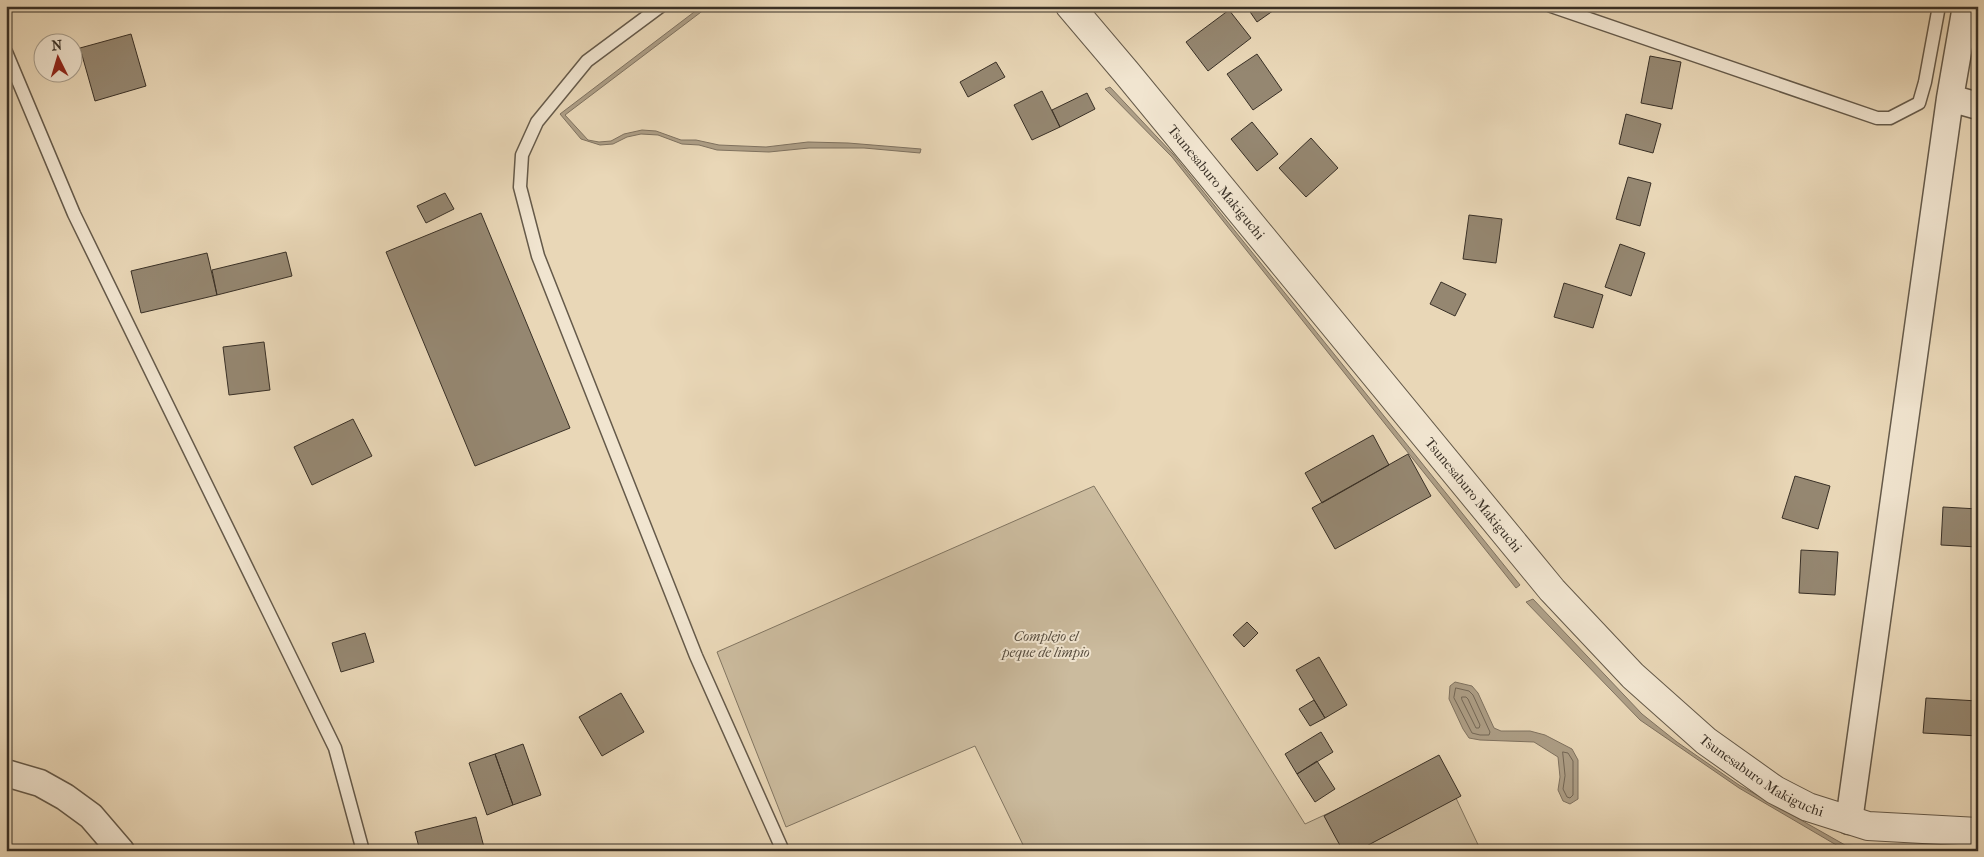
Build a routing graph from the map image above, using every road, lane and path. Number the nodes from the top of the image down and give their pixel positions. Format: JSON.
{"nodes":[{"id":1,"x":661,"y":6,"type":"edge"},
{"id":2,"x":1070,"y":6,"type":"edge"},
{"id":3,"x":1551,"y":6,"type":"edge"},
{"id":4,"x":1939,"y":6,"type":"edge"},
{"id":5,"x":1966,"y":6,"type":"edge"},
{"id":6,"x":6,"y":52,"type":"edge"},
{"id":7,"x":1950,"y":98,"type":"junction"},
{"id":8,"x":1978,"y":106,"type":"edge"},
{"id":9,"x":6,"y":773,"type":"edge"},
{"id":10,"x":1849,"y":821,"type":"junction"},
{"id":11,"x":1978,"y":832,"type":"edge"},
{"id":12,"x":121,"y":851,"type":"edge"},
{"id":13,"x":363,"y":851,"type":"edge"},
{"id":14,"x":783,"y":851,"type":"edge"}],
"edges":[{"from":1,"to":14,"type":"lane"},
{"from":2,"to":10,"type":"street","name":"Tsunesaburo Makiguchi"},
{"from":3,"to":4,"type":"lane"},
{"from":5,"to":7,"type":"street"},
{"from":6,"to":13,"type":"lane"},
{"from":7,"to":8,"type":"street"},
{"from":7,"to":10,"type":"street"},
{"from":9,"to":12,"type":"street"},
{"from":10,"to":11,"type":"street","name":"Tsunesaburo Makiguchi"}]}
